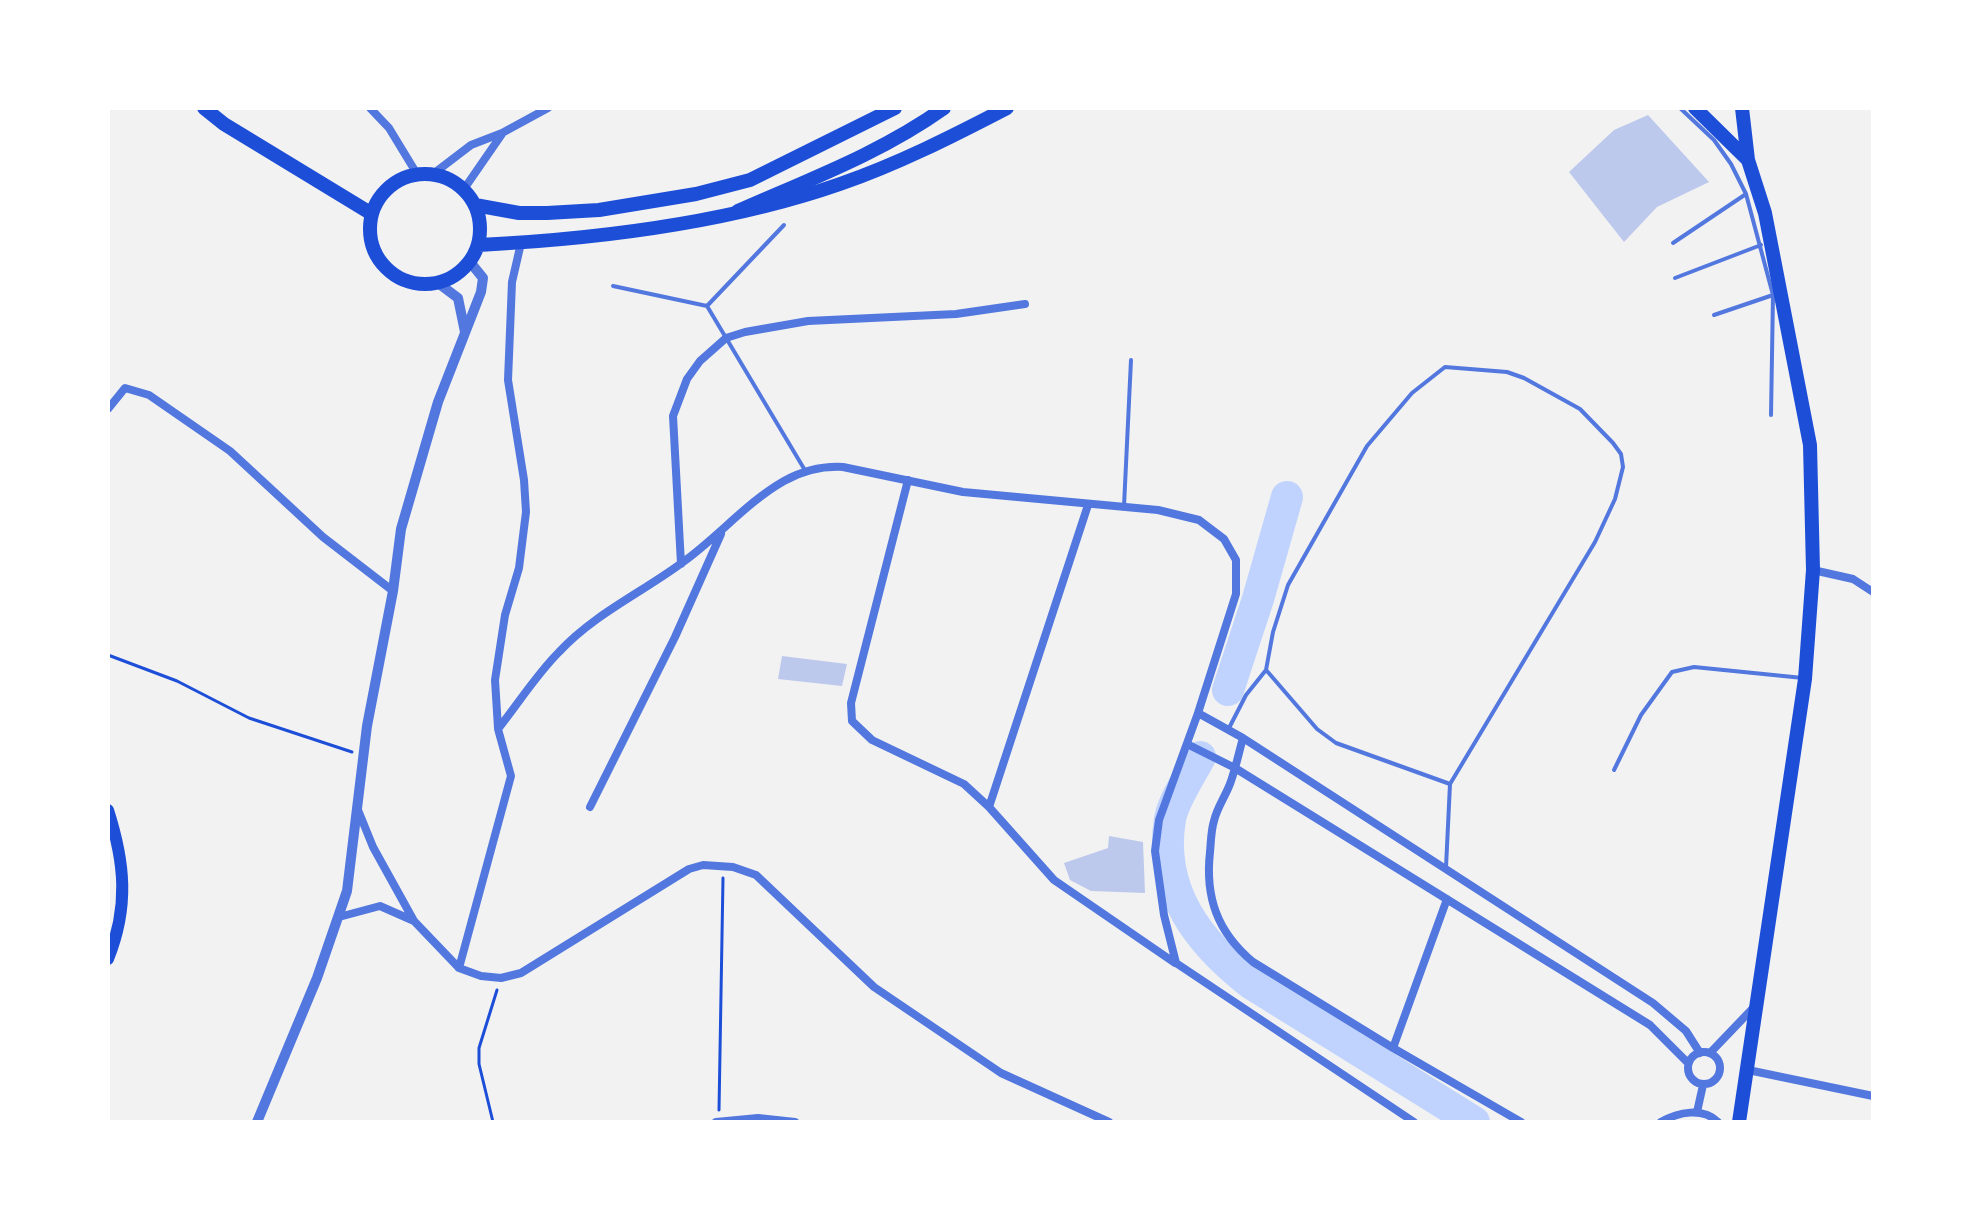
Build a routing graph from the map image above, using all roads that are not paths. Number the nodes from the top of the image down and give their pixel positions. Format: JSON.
{"nodes":[{"id":1,"x":204,"y":108,"type":"edge"},
{"id":2,"x":370,"y":108,"type":"edge"},
{"id":3,"x":548,"y":108,"type":"edge"},
{"id":4,"x":895,"y":108,"type":"edge"},
{"id":5,"x":944,"y":108,"type":"edge"},
{"id":6,"x":1007,"y":108,"type":"edge"},
{"id":7,"x":1680,"y":108,"type":"edge"},
{"id":8,"x":1695,"y":108,"type":"edge"},
{"id":9,"x":1742,"y":108,"type":"edge"},
{"id":10,"x":502,"y":133,"type":"junction"},
{"id":11,"x":1748,"y":160,"type":"junction"},
{"id":12,"x":417,"y":174,"type":"junction"},
{"id":13,"x":433,"y":174,"type":"junction"},
{"id":14,"x":464,"y":189,"type":"junction"},
{"id":15,"x":1746,"y":194,"type":"junction"},
{"id":16,"x":475,"y":205,"type":"junction"},
{"id":17,"x":738,"y":211,"type":"junction"},
{"id":18,"x":372,"y":214,"type":"junction"},
{"id":19,"x":784,"y":225,"type":"dead end"},
{"id":20,"x":521,"y":243,"type":"junction"},
{"id":21,"x":1673,"y":243,"type":"dead end"},
{"id":22,"x":479,"y":245,"type":"junction"},
{"id":23,"x":1761,"y":245,"type":"junction"},
{"id":24,"x":470,"y":262,"type":"junction"},
{"id":25,"x":1675,"y":278,"type":"dead end"},
{"id":26,"x":438,"y":283,"type":"junction"},
{"id":27,"x":613,"y":286,"type":"dead end"},
{"id":28,"x":1773,"y":295,"type":"junction"},
{"id":29,"x":1025,"y":304,"type":"dead end"},
{"id":30,"x":707,"y":306,"type":"junction"},
{"id":31,"x":1714,"y":315,"type":"dead end"},
{"id":32,"x":465,"y":334,"type":"junction"},
{"id":33,"x":726,"y":338,"type":"junction"},
{"id":34,"x":1131,"y":360,"type":"dead end"},
{"id":35,"x":108,"y":409,"type":"edge"},
{"id":36,"x":1771,"y":415,"type":"dead end"},
{"id":37,"x":806,"y":472,"type":"junction"},
{"id":38,"x":908,"y":480,"type":"junction"},
{"id":39,"x":1088,"y":505,"type":"junction"},
{"id":40,"x":1124,"y":506,"type":"junction"},
{"id":41,"x":721,"y":533,"type":"junction"},
{"id":42,"x":681,"y":564,"type":"junction"},
{"id":43,"x":1813,"y":570,"type":"junction"},
{"id":44,"x":393,"y":591,"type":"junction"},
{"id":45,"x":1873,"y":592,"type":"edge"},
{"id":46,"x":1266,"y":670,"type":"junction"},
{"id":47,"x":1805,"y":679,"type":"junction"},
{"id":48,"x":1198,"y":713,"type":"junction"},
{"id":49,"x":498,"y":729,"type":"junction"},
{"id":50,"x":1228,"y":730,"type":"junction"},
{"id":51,"x":1243,"y":738,"type":"junction"},
{"id":52,"x":1187,"y":744,"type":"junction"},
{"id":53,"x":1235,"y":768,"type":"junction"},
{"id":54,"x":1614,"y":770,"type":"dead end"},
{"id":55,"x":1450,"y":784,"type":"junction"},
{"id":56,"x":357,"y":807,"type":"junction"},
{"id":57,"x":590,"y":807,"type":"dead end"},
{"id":58,"x":989,"y":807,"type":"junction"},
{"id":59,"x":108,"y":810,"type":"edge"},
{"id":60,"x":1446,"y":870,"type":"junction"},
{"id":61,"x":1447,"y":899,"type":"junction"},
{"id":62,"x":339,"y":917,"type":"junction"},
{"id":63,"x":414,"y":921,"type":"junction"},
{"id":64,"x":108,"y":959,"type":"edge"},
{"id":65,"x":1176,"y":963,"type":"junction"},
{"id":66,"x":459,"y":968,"type":"junction"},
{"id":67,"x":1756,"y":1005,"type":"junction"},
{"id":68,"x":1393,"y":1048,"type":"junction"},
{"id":69,"x":1705,"y":1053,"type":"junction"},
{"id":70,"x":1688,"y":1063,"type":"junction"},
{"id":71,"x":1748,"y":1070,"type":"junction"},
{"id":72,"x":1703,"y":1085,"type":"junction"},
{"id":73,"x":1873,"y":1096,"type":"edge"},
{"id":74,"x":1697,"y":1112,"type":"junction"},
{"id":75,"x":257,"y":1122,"type":"edge"},
{"id":76,"x":718,"y":1122,"type":"edge"},
{"id":77,"x":795,"y":1122,"type":"edge"},
{"id":78,"x":1109,"y":1122,"type":"edge"},
{"id":79,"x":1414,"y":1122,"type":"edge"},
{"id":80,"x":1521,"y":1122,"type":"edge"},
{"id":81,"x":1661,"y":1122,"type":"edge"},
{"id":82,"x":1718,"y":1122,"type":"edge"},
{"id":83,"x":1739,"y":1122,"type":"edge"}],
"edges":[{"from":1,"to":18,"type":"main road"},
{"from":2,"to":12,"type":"street"},
{"from":3,"to":10,"type":"street"},
{"from":4,"to":16,"type":"main road"},
{"from":5,"to":17,"type":"main road"},
{"from":6,"to":17,"type":"main road"},
{"from":7,"to":15,"type":"lane"},
{"from":8,"to":11,"type":"main road"},
{"from":9,"to":11,"type":"main road"},
{"from":10,"to":13,"type":"street"},
{"from":10,"to":14,"type":"street"},
{"from":11,"to":43,"type":"main road"},
{"from":12,"to":13,"type":"main road"},
{"from":12,"to":18,"type":"main road"},
{"from":13,"to":14,"type":"main road"},
{"from":14,"to":16,"type":"main road"},
{"from":15,"to":21,"type":"lane"},
{"from":15,"to":23,"type":"lane"},
{"from":16,"to":22,"type":"main road"},
{"from":17,"to":20,"type":"main road"},
{"from":18,"to":26,"type":"main road"},
{"from":19,"to":30,"type":"lane"},
{"from":20,"to":22,"type":"main road"},
{"from":20,"to":49,"type":"street"},
{"from":22,"to":24,"type":"main road"},
{"from":23,"to":25,"type":"lane"},
{"from":23,"to":28,"type":"lane"},
{"from":24,"to":26,"type":"main road"},
{"from":24,"to":32,"type":"street"},
{"from":26,"to":32,"type":"street"},
{"from":27,"to":30,"type":"lane"},
{"from":28,"to":31,"type":"lane"},
{"from":28,"to":36,"type":"lane"},
{"from":29,"to":33,"type":"street"},
{"from":30,"to":33,"type":"lane"},
{"from":32,"to":44,"type":"street"},
{"from":33,"to":37,"type":"lane"},
{"from":33,"to":42,"type":"street"},
{"from":34,"to":40,"type":"lane"},
{"from":35,"to":44,"type":"street"},
{"from":37,"to":38,"type":"street"},
{"from":37,"to":41,"type":"street"},
{"from":38,"to":39,"type":"street"},
{"from":38,"to":58,"type":"street"},
{"from":39,"to":40,"type":"street"},
{"from":39,"to":58,"type":"street"},
{"from":40,"to":48,"type":"street"},
{"from":41,"to":42,"type":"street"},
{"from":41,"to":57,"type":"street"},
{"from":42,"to":49,"type":"street"},
{"from":43,"to":45,"type":"street"},
{"from":43,"to":47,"type":"main road"},
{"from":44,"to":56,"type":"street"},
{"from":46,"to":50,"type":"lane"},
{"from":46,"to":55,"type":"lane"},
{"from":46,"to":55,"type":"lane"},
{"from":47,"to":54,"type":"lane"},
{"from":47,"to":67,"type":"main road"},
{"from":48,"to":50,"type":"street"},
{"from":48,"to":52,"type":"street"},
{"from":49,"to":66,"type":"street"},
{"from":50,"to":51,"type":"street"},
{"from":51,"to":53,"type":"street"},
{"from":51,"to":60,"type":"street"},
{"from":52,"to":53,"type":"street"},
{"from":52,"to":65,"type":"street"},
{"from":53,"to":61,"type":"street"},
{"from":53,"to":68,"type":"street"},
{"from":55,"to":60,"type":"lane"},
{"from":56,"to":62,"type":"street"},
{"from":56,"to":63,"type":"street"},
{"from":58,"to":65,"type":"street"},
{"from":59,"to":64,"type":"main road"},
{"from":60,"to":69,"type":"street"},
{"from":61,"to":68,"type":"street"},
{"from":61,"to":70,"type":"street"},
{"from":62,"to":63,"type":"street"},
{"from":62,"to":75,"type":"street"},
{"from":63,"to":66,"type":"street"},
{"from":65,"to":79,"type":"street"},
{"from":66,"to":78,"type":"street"},
{"from":67,"to":69,"type":"street"},
{"from":67,"to":71,"type":"main road"},
{"from":68,"to":80,"type":"street"},
{"from":69,"to":70,"type":"street"},
{"from":69,"to":72,"type":"street"},
{"from":70,"to":72,"type":"street"},
{"from":71,"to":73,"type":"street"},
{"from":71,"to":83,"type":"main road"},
{"from":72,"to":74,"type":"street"},
{"from":74,"to":81,"type":"street"},
{"from":74,"to":82,"type":"street"},
{"from":76,"to":77,"type":"street"}]}
